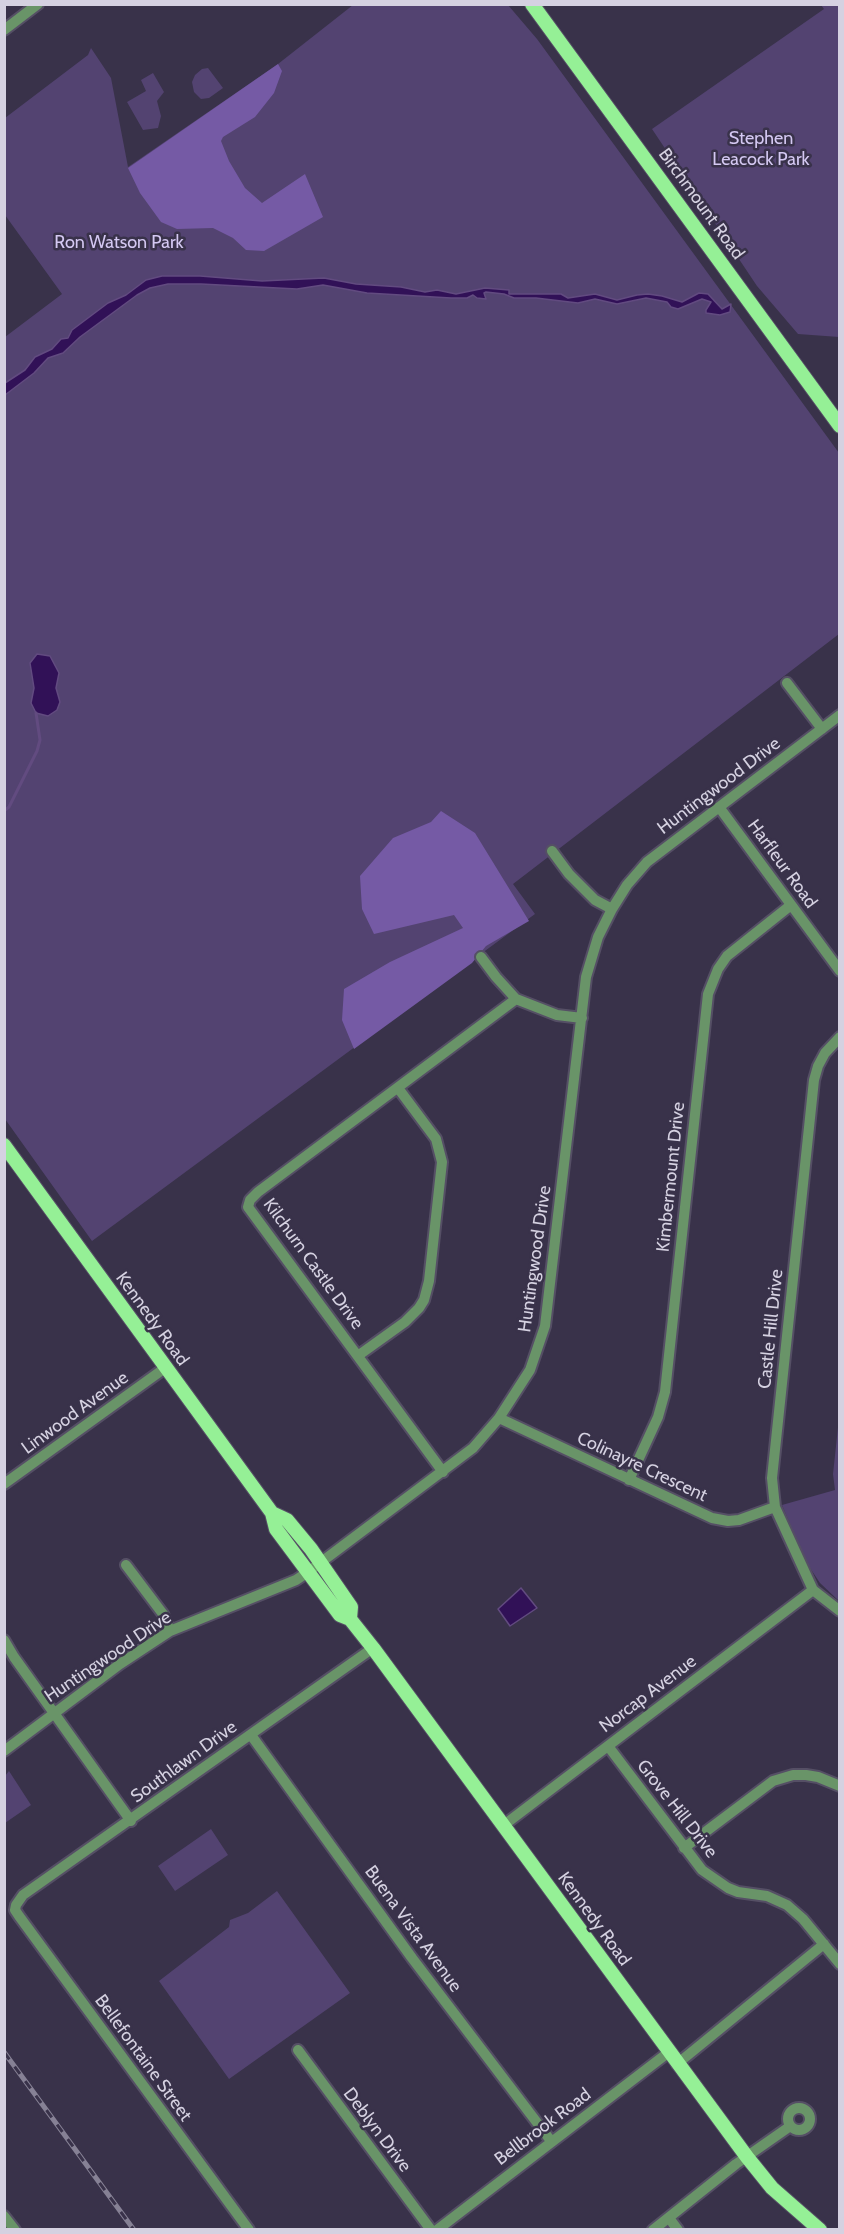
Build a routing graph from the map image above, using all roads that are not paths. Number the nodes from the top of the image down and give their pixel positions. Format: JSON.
{"nodes":[{"id":1,"x":38,"y":4,"type":"edge"},
{"id":2,"x":532,"y":4,"type":"edge"},
{"id":3,"x":4,"y":30,"type":"edge"},
{"id":4,"x":840,"y":426,"type":"edge"},
{"id":5,"x":787,"y":683,"type":"dead end"},
{"id":6,"x":840,"y":715,"type":"edge"},
{"id":7,"x":822,"y":729,"type":"junction"},
{"id":8,"x":719,"y":807,"type":"junction"},
{"id":9,"x":552,"y":851,"type":"dead end"},
{"id":10,"x":791,"y":905,"type":"junction"},
{"id":11,"x":612,"y":909,"type":"junction"},
{"id":12,"x":481,"y":957,"type":"dead end"},
{"id":13,"x":840,"y":971,"type":"edge"},
{"id":14,"x":516,"y":999,"type":"junction"},
{"id":15,"x":582,"y":1018,"type":"junction"},
{"id":16,"x":840,"y":1038,"type":"edge"},
{"id":17,"x":398,"y":1088,"type":"junction"},
{"id":18,"x":4,"y":1145,"type":"edge"},
{"id":19,"x":359,"y":1355,"type":"junction"},
{"id":20,"x":165,"y":1368,"type":"junction"},
{"id":21,"x":499,"y":1418,"type":"junction"},
{"id":22,"x":443,"y":1472,"type":"junction"},
{"id":23,"x":629,"y":1480,"type":"junction"},
{"id":24,"x":4,"y":1484,"type":"edge"},
{"id":25,"x":775,"y":1507,"type":"junction"},
{"id":26,"x":272,"y":1513,"type":"junction"},
{"id":27,"x":320,"y":1563,"type":"junction"},
{"id":28,"x":126,"y":1565,"type":"dead end"},
{"id":29,"x":308,"y":1572,"type":"junction"},
{"id":30,"x":813,"y":1590,"type":"junction"},
{"id":31,"x":840,"y":1611,"type":"edge"},
{"id":32,"x":350,"y":1619,"type":"junction"},
{"id":33,"x":171,"y":1631,"type":"junction"},
{"id":34,"x":5,"y":1645,"type":"edge"},
{"id":35,"x":373,"y":1648,"type":"junction"},
{"id":36,"x":53,"y":1713,"type":"junction"},
{"id":37,"x":251,"y":1735,"type":"junction"},
{"id":38,"x":608,"y":1746,"type":"junction"},
{"id":39,"x":4,"y":1751,"type":"edge"},
{"id":40,"x":840,"y":1786,"type":"edge"},
{"id":41,"x":131,"y":1821,"type":"junction"},
{"id":42,"x":504,"y":1825,"type":"junction"},
{"id":43,"x":684,"y":1848,"type":"junction"},
{"id":44,"x":16,"y":1905,"type":"joint"},
{"id":45,"x":824,"y":1944,"type":"junction"},
{"id":46,"x":840,"y":1964,"type":"edge"},
{"id":47,"x":298,"y":2050,"type":"dead end"},
{"id":48,"x":669,"y":2052,"type":"junction"},
{"id":49,"x":677,"y":2064,"type":"junction"},
{"id":50,"x":789,"y":2127,"type":"dead end"},
{"id":51,"x":550,"y":2141,"type":"junction"},
{"id":52,"x":747,"y":2157,"type":"junction"},
{"id":53,"x":4,"y":2216,"type":"edge"},
{"id":54,"x":669,"y":2218,"type":"junction"},
{"id":55,"x":15,"y":2229,"type":"edge"},
{"id":56,"x":249,"y":2229,"type":"edge"},
{"id":57,"x":431,"y":2229,"type":"edge"},
{"id":58,"x":436,"y":2229,"type":"edge"},
{"id":59,"x":653,"y":2229,"type":"edge"},
{"id":60,"x":678,"y":2229,"type":"edge"},
{"id":61,"x":820,"y":2229,"type":"edge"}],
"edges":[{"from":1,"to":3,"type":"street"},
{"from":2,"to":4,"type":"main road","name":"Birchmount Road"},
{"from":5,"to":7,"type":"street"},
{"from":6,"to":7,"type":"street","name":"Huntingwood Drive"},
{"from":7,"to":8,"type":"street","name":"Huntingwood Drive"},
{"from":8,"to":10,"type":"street","name":"Harfleur Road"},
{"from":8,"to":11,"type":"street","name":"Huntingwood Drive"},
{"from":9,"to":11,"type":"street"},
{"from":10,"to":13,"type":"street","name":"Harfleur Road"},
{"from":10,"to":23,"type":"street","name":"Kimbermount Drive"},
{"from":11,"to":15,"type":"street","name":"Huntingwood Drive"},
{"from":12,"to":14,"type":"street"},
{"from":14,"to":15,"type":"street"},
{"from":14,"to":17,"type":"street","name":"Kilchurn Castle Drive"},
{"from":15,"to":21,"type":"street","name":"Huntingwood Drive"},
{"from":16,"to":25,"type":"street","name":"Castle Hill Drive"},
{"from":17,"to":19,"type":"street"},
{"from":17,"to":19,"type":"street","name":"Kilchurn Castle Drive"},
{"from":18,"to":20,"type":"main road","name":"Kennedy Road"},
{"from":19,"to":22,"type":"street","name":"Kilchurn Castle Drive"},
{"from":20,"to":24,"type":"street","name":"Linwood Avenue"},
{"from":20,"to":26,"type":"main road","name":"Kennedy Road"},
{"from":21,"to":22,"type":"street","name":"Huntingwood Drive"},
{"from":21,"to":23,"type":"street","name":"Colinayre Crescent"},
{"from":22,"to":27,"type":"street","name":"Huntingwood Drive"},
{"from":23,"to":25,"type":"street","name":"Colinayre Crescent"},
{"from":25,"to":30,"type":"street","name":"Castle Hill Drive"},
{"from":26,"to":27,"type":"main road","name":"Kennedy Road"},
{"from":26,"to":29,"type":"main road","name":"Kennedy Road"},
{"from":27,"to":29,"type":"street","name":"Huntingwood Drive"},
{"from":27,"to":32,"type":"main road","name":"Kennedy Road"},
{"from":28,"to":33,"type":"street"},
{"from":29,"to":32,"type":"main road","name":"Kennedy Road"},
{"from":29,"to":33,"type":"street","name":"Huntingwood Drive"},
{"from":30,"to":31,"type":"street","name":"Castle Hill Drive"},
{"from":30,"to":38,"type":"street","name":"Norcap Avenue"},
{"from":32,"to":35,"type":"main road","name":"Kennedy Road"},
{"from":33,"to":36,"type":"street","name":"Huntingwood Drive"},
{"from":34,"to":36,"type":"street"},
{"from":35,"to":37,"type":"street","name":"Southlawn Drive"},
{"from":35,"to":42,"type":"main road","name":"Kennedy Road"},
{"from":36,"to":39,"type":"street","name":"Huntingwood Drive"},
{"from":36,"to":41,"type":"street"},
{"from":37,"to":41,"type":"street","name":"Southlawn Drive"},
{"from":37,"to":51,"type":"street","name":"Buena Vista Avenue"},
{"from":38,"to":42,"type":"street","name":"Norcap Avenue"},
{"from":38,"to":43,"type":"street","name":"Grove Hill Drive"},
{"from":40,"to":43,"type":"street"},
{"from":41,"to":44,"type":"street","name":"Southlawn Drive"},
{"from":42,"to":48,"type":"main road","name":"Kennedy Road"},
{"from":43,"to":45,"type":"street","name":"Grove Hill Drive"},
{"from":44,"to":56,"type":"street","name":"Bellefontaine Street"},
{"from":45,"to":46,"type":"street","name":"Grove Hill Drive"},
{"from":45,"to":49,"type":"street"},
{"from":47,"to":57,"type":"street","name":"Deblyn Drive"},
{"from":48,"to":49,"type":"main road","name":"Kennedy Road"},
{"from":48,"to":51,"type":"street","name":"Bellbrook Road"},
{"from":49,"to":52,"type":"main road","name":"Kennedy Road"},
{"from":50,"to":52,"type":"street"},
{"from":51,"to":58,"type":"street","name":"Bellbrook Road"},
{"from":52,"to":54,"type":"street"},
{"from":52,"to":61,"type":"main road","name":"Kennedy Road"},
{"from":53,"to":55,"type":"street"},
{"from":54,"to":59,"type":"street"},
{"from":54,"to":60,"type":"street"}]}
